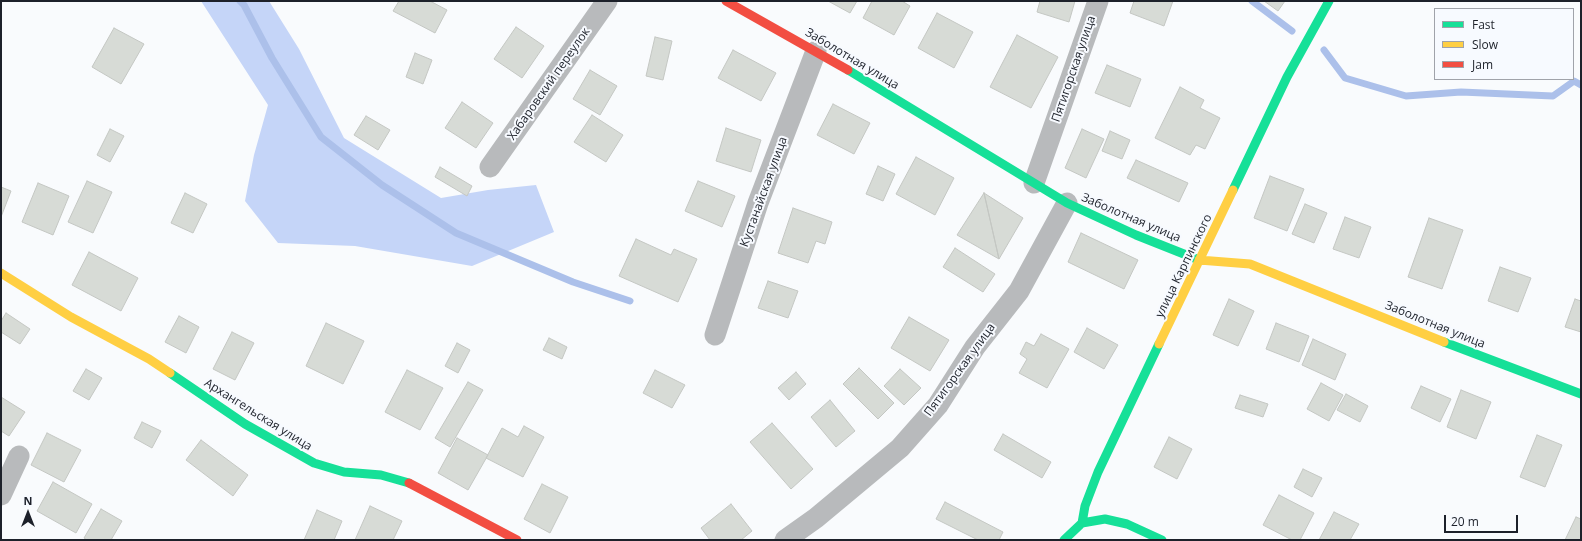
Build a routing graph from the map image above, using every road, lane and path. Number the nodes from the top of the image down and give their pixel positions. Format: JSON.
{"nodes":[{"id":1,"x":607,"y":1,"type":"edge"},
{"id":2,"x":726,"y":1,"type":"edge"},
{"id":3,"x":1098,"y":1,"type":"edge"},
{"id":4,"x":1329,"y":1,"type":"edge"},
{"id":5,"x":816,"y":50,"type":"junction"},
{"id":6,"x":490,"y":167,"type":"dead end"},
{"id":7,"x":1034,"y":183,"type":"junction"},
{"id":8,"x":1067,"y":203,"type":"junction"},
{"id":9,"x":1200,"y":260,"type":"junction"},
{"id":10,"x":1,"y":273,"type":"edge"},
{"id":11,"x":715,"y":335,"type":"dead end"},
{"id":12,"x":1581,"y":394,"type":"edge"},
{"id":13,"x":19,"y":456,"type":"dead end"},
{"id":14,"x":1,"y":495,"type":"edge"},
{"id":15,"x":1082,"y":523,"type":"junction"},
{"id":16,"x":517,"y":540,"type":"edge"},
{"id":17,"x":785,"y":540,"type":"edge"},
{"id":18,"x":1064,"y":540,"type":"edge"},
{"id":19,"x":1162,"y":540,"type":"edge"}],
"edges":[{"from":1,"to":6,"type":"street","name":"Хабаровский переулок"},
{"from":2,"to":5,"type":"street","name":"Заболотная улица"},
{"from":3,"to":7,"type":"street","name":"Пятигорская улица"},
{"from":4,"to":9,"type":"street","name":"улица Карпинского"},
{"from":5,"to":7,"type":"street","name":"Заболотная улица"},
{"from":5,"to":11,"type":"street","name":"Кустанайская улица"},
{"from":7,"to":8,"type":"street","name":"Заболотная улица"},
{"from":8,"to":9,"type":"street","name":"Заболотная улица"},
{"from":8,"to":17,"type":"street","name":"Пятигорская улица"},
{"from":9,"to":12,"type":"street","name":"Заболотная улица"},
{"from":9,"to":15,"type":"street","name":"улица Карпинского"},
{"from":10,"to":16,"type":"street","name":"Архангельская улица"},
{"from":13,"to":14,"type":"street"},
{"from":15,"to":18,"type":"street"},
{"from":15,"to":19,"type":"street"}]}
